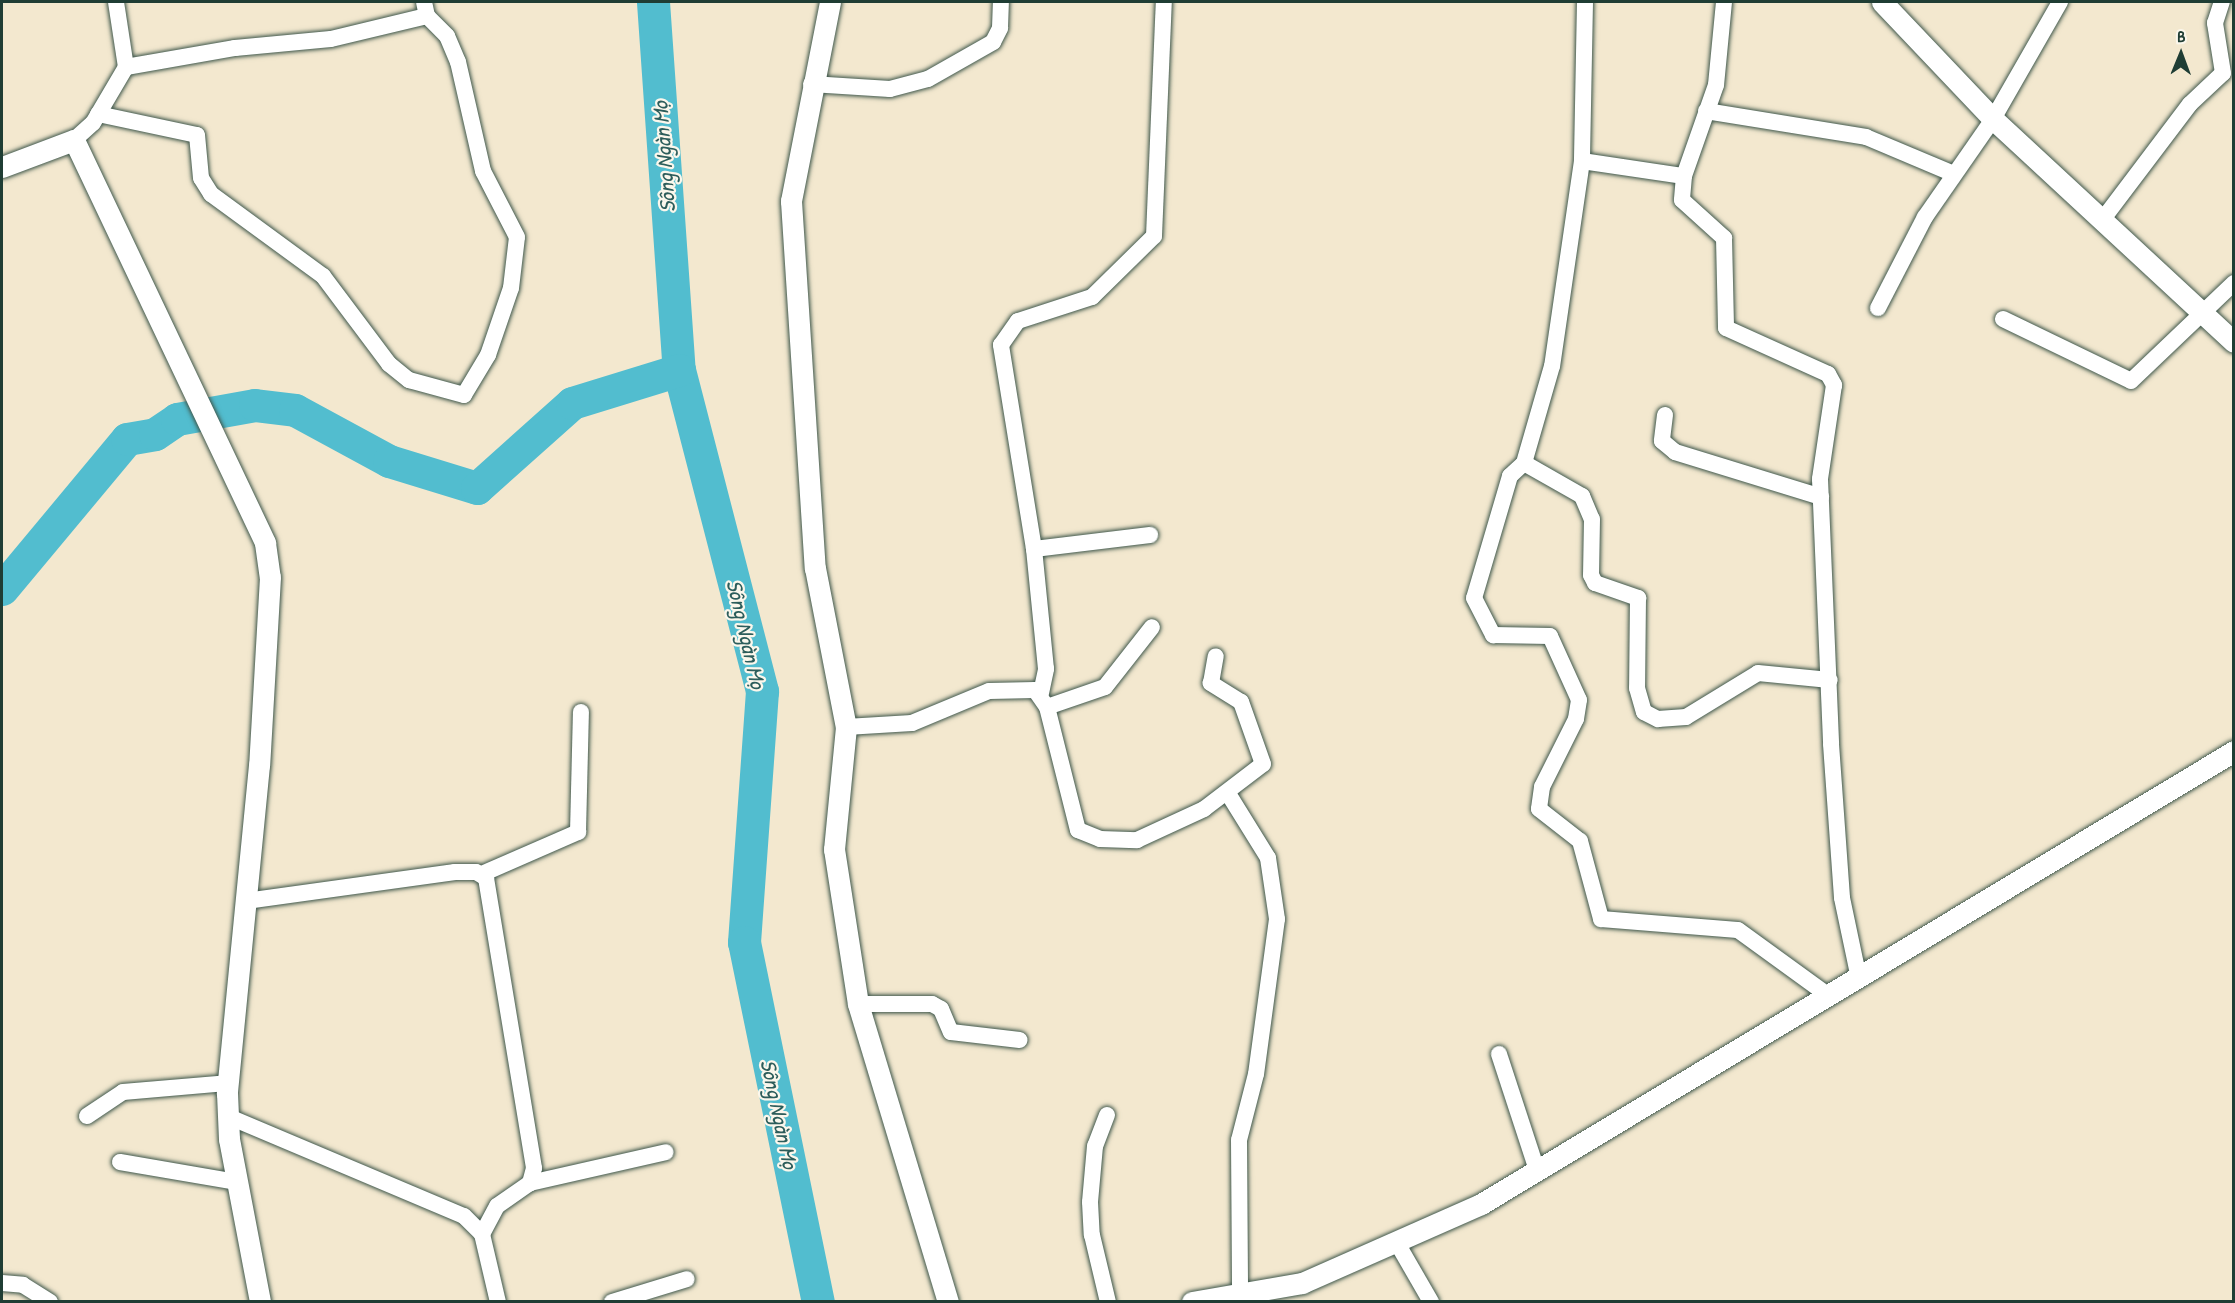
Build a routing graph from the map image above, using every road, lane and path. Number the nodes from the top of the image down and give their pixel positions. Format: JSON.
{"nodes":[{"id":1,"x":116,"y":2,"type":"edge"},
{"id":2,"x":830,"y":2,"type":"edge"},
{"id":3,"x":1001,"y":2,"type":"edge"},
{"id":4,"x":1164,"y":2,"type":"edge"},
{"id":5,"x":1585,"y":2,"type":"edge"},
{"id":6,"x":1724,"y":2,"type":"edge"},
{"id":7,"x":1882,"y":2,"type":"edge"},
{"id":8,"x":2060,"y":2,"type":"edge"},
{"id":9,"x":2222,"y":2,"type":"edge"},
{"id":10,"x":426,"y":9,"type":"edge"},
{"id":11,"x":126,"y":67,"type":"junction"},
{"id":12,"x":811,"y":84,"type":"junction"},
{"id":13,"x":1706,"y":111,"type":"junction"},
{"id":14,"x":98,"y":114,"type":"junction"},
{"id":15,"x":1993,"y":119,"type":"junction"},
{"id":16,"x":74,"y":140,"type":"junction"},
{"id":17,"x":1582,"y":161,"type":"junction"},
{"id":18,"x":2,"y":167,"type":"edge"},
{"id":19,"x":1954,"y":174,"type":"junction"},
{"id":20,"x":1684,"y":176,"type":"junction"},
{"id":21,"x":2103,"y":219,"type":"junction"},
{"id":22,"x":2234,"y":283,"type":"edge"},
{"id":23,"x":1878,"y":308,"type":"dead end"},
{"id":24,"x":2203,"y":314,"type":"junction"},
{"id":25,"x":2003,"y":319,"type":"dead end"},
{"id":26,"x":2234,"y":342,"type":"edge"},
{"id":27,"x":1665,"y":415,"type":"dead end"},
{"id":28,"x":1524,"y":463,"type":"junction"},
{"id":29,"x":1821,"y":497,"type":"junction"},
{"id":30,"x":1150,"y":535,"type":"dead end"},
{"id":31,"x":1034,"y":549,"type":"junction"},
{"id":32,"x":1152,"y":627,"type":"dead end"},
{"id":33,"x":1216,"y":656,"type":"dead end"},
{"id":34,"x":1830,"y":680,"type":"junction"},
{"id":35,"x":1044,"y":700,"type":"junction"},
{"id":36,"x":581,"y":712,"type":"dead end"},
{"id":37,"x":846,"y":727,"type":"junction"},
{"id":38,"x":2234,"y":751,"type":"edge"},
{"id":39,"x":1229,"y":795,"type":"junction"},
{"id":40,"x":482,"y":874,"type":"junction"},
{"id":41,"x":246,"y":900,"type":"junction"},
{"id":42,"x":1858,"y":974,"type":"junction"},
{"id":43,"x":1826,"y":994,"type":"junction"},
{"id":44,"x":858,"y":1004,"type":"junction"},
{"id":45,"x":1020,"y":1040,"type":"dead end"},
{"id":46,"x":1499,"y":1054,"type":"dead end"},
{"id":47,"x":227,"y":1083,"type":"junction"},
{"id":48,"x":1107,"y":1115,"type":"dead end"},
{"id":49,"x":87,"y":1116,"type":"dead end"},
{"id":50,"x":227,"y":1116,"type":"junction"},
{"id":51,"x":666,"y":1152,"type":"dead end"},
{"id":52,"x":120,"y":1162,"type":"dead end"},
{"id":53,"x":1537,"y":1170,"type":"junction"},
{"id":54,"x":237,"y":1182,"type":"junction"},
{"id":55,"x":530,"y":1183,"type":"junction"},
{"id":56,"x":482,"y":1234,"type":"junction"},
{"id":57,"x":1397,"y":1243,"type":"junction"},
{"id":58,"x":687,"y":1279,"type":"dead end"},
{"id":59,"x":2,"y":1282,"type":"edge"},
{"id":60,"x":1240,"y":1291,"type":"junction"},
{"id":61,"x":50,"y":1302,"type":"edge"},
{"id":62,"x":260,"y":1302,"type":"edge"},
{"id":63,"x":498,"y":1302,"type":"edge"},
{"id":64,"x":612,"y":1302,"type":"edge"},
{"id":65,"x":948,"y":1302,"type":"edge"},
{"id":66,"x":1108,"y":1302,"type":"edge"},
{"id":67,"x":1192,"y":1302,"type":"edge"},
{"id":68,"x":1431,"y":1302,"type":"edge"}],
"edges":[{"from":1,"to":11,"type":"street"},
{"from":2,"to":12,"type":"street"},
{"from":3,"to":12,"type":"street"},
{"from":4,"to":31,"type":"street"},
{"from":5,"to":17,"type":"street"},
{"from":6,"to":13,"type":"street"},
{"from":7,"to":15,"type":"street"},
{"from":8,"to":15,"type":"street"},
{"from":9,"to":21,"type":"street"},
{"from":10,"to":11,"type":"street"},
{"from":10,"to":14,"type":"street"},
{"from":11,"to":14,"type":"street"},
{"from":12,"to":37,"type":"street"},
{"from":13,"to":19,"type":"street"},
{"from":13,"to":20,"type":"street"},
{"from":14,"to":16,"type":"street"},
{"from":15,"to":19,"type":"street"},
{"from":15,"to":21,"type":"street"},
{"from":16,"to":18,"type":"street"},
{"from":16,"to":41,"type":"street"},
{"from":17,"to":20,"type":"street"},
{"from":17,"to":28,"type":"street"},
{"from":19,"to":23,"type":"street"},
{"from":20,"to":29,"type":"street"},
{"from":21,"to":24,"type":"street"},
{"from":22,"to":24,"type":"street"},
{"from":24,"to":25,"type":"street"},
{"from":24,"to":26,"type":"street"},
{"from":27,"to":29,"type":"street"},
{"from":28,"to":34,"type":"street"},
{"from":28,"to":43,"type":"street"},
{"from":29,"to":34,"type":"street"},
{"from":30,"to":31,"type":"street"},
{"from":31,"to":35,"type":"street"},
{"from":32,"to":35,"type":"street"},
{"from":33,"to":39,"type":"street"},
{"from":34,"to":42,"type":"street"},
{"from":35,"to":37,"type":"street"},
{"from":35,"to":39,"type":"street"},
{"from":36,"to":40,"type":"street"},
{"from":37,"to":44,"type":"street"},
{"from":38,"to":42,"type":"street"},
{"from":39,"to":60,"type":"street"},
{"from":40,"to":41,"type":"street"},
{"from":40,"to":55,"type":"street"},
{"from":41,"to":47,"type":"street"},
{"from":42,"to":43,"type":"street"},
{"from":43,"to":53,"type":"street"},
{"from":44,"to":45,"type":"street"},
{"from":44,"to":65,"type":"street"},
{"from":46,"to":53,"type":"street"},
{"from":47,"to":49,"type":"street"},
{"from":47,"to":50,"type":"street"},
{"from":48,"to":66,"type":"street"},
{"from":50,"to":54,"type":"street"},
{"from":50,"to":56,"type":"street"},
{"from":51,"to":55,"type":"street"},
{"from":52,"to":54,"type":"street"},
{"from":53,"to":57,"type":"street"},
{"from":54,"to":62,"type":"street"},
{"from":55,"to":56,"type":"street"},
{"from":56,"to":63,"type":"street"},
{"from":57,"to":60,"type":"street"},
{"from":57,"to":68,"type":"street"},
{"from":58,"to":64,"type":"street"},
{"from":59,"to":61,"type":"street"},
{"from":60,"to":67,"type":"street"}]}
